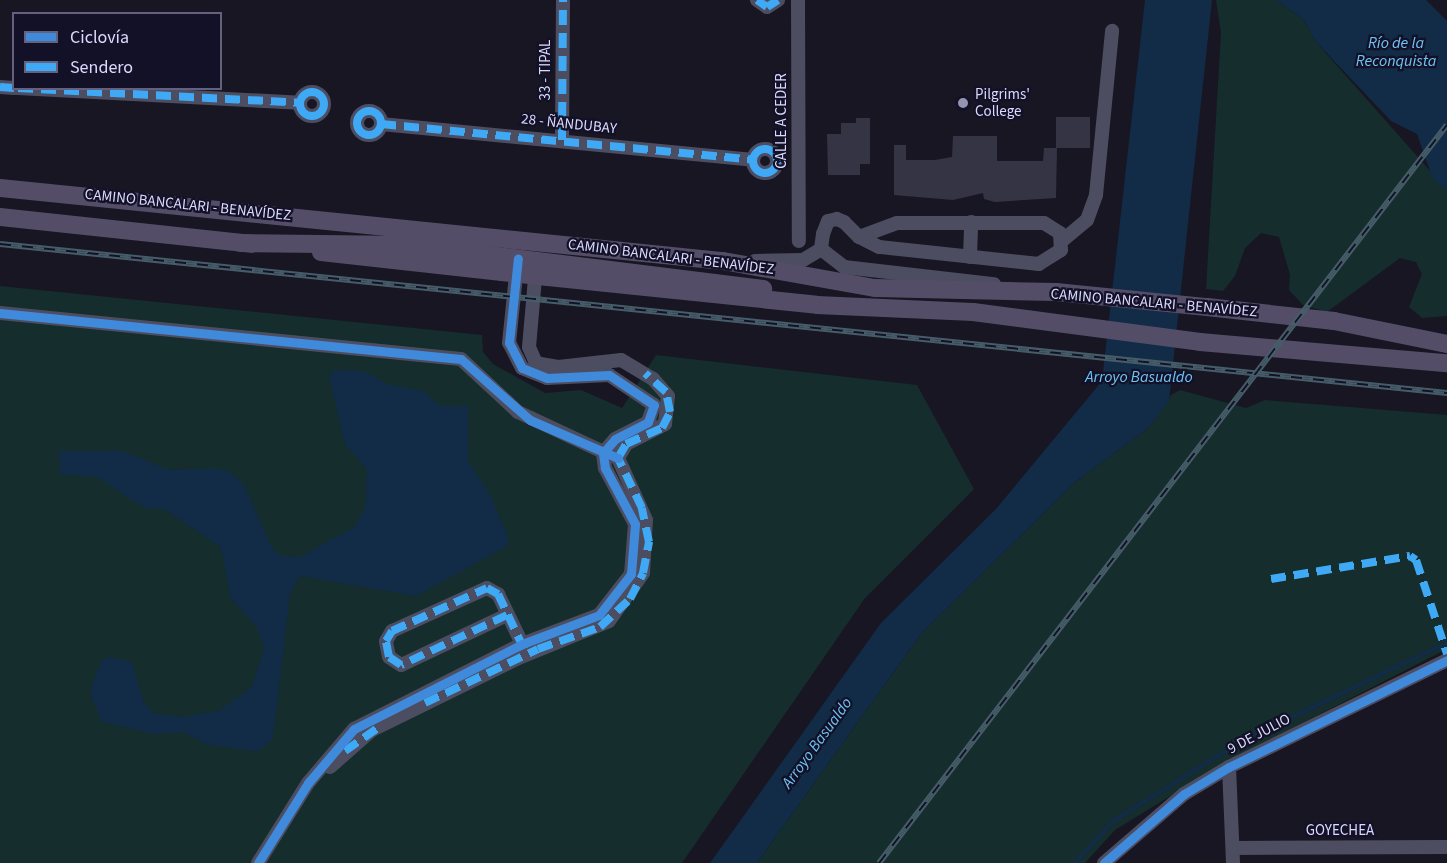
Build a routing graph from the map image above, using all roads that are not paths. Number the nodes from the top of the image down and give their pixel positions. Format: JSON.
{"nodes":[{"id":1,"x":563,"y":0,"type":"edge"},
{"id":2,"x":757,"y":0,"type":"edge"},
{"id":3,"x":778,"y":0,"type":"edge"},
{"id":4,"x":798,"y":0,"type":"edge"},
{"id":5,"x":1112,"y":31,"type":"dead end"},
{"id":6,"x":56,"y":90,"type":"edge"},
{"id":7,"x":300,"y":103,"type":"dead end"},
{"id":8,"x":381,"y":124,"type":"dead end"},
{"id":9,"x":562,"y":140,"type":"junction"},
{"id":10,"x":753,"y":160,"type":"dead end"},
{"id":11,"x":0,"y":182,"type":"edge"},
{"id":12,"x":0,"y":188,"type":"edge"},
{"id":13,"x":47,"y":191,"type":"junction"},
{"id":14,"x":178,"y":205,"type":"junction"},
{"id":15,"x":0,"y":217,"type":"edge"},
{"id":16,"x":971,"y":222,"type":"junction"},
{"id":17,"x":860,"y":237,"type":"junction"},
{"id":18,"x":1063,"y":240,"type":"junction"},
{"id":19,"x":799,"y":241,"type":"dead end"},
{"id":20,"x":240,"y":243,"type":"junction"},
{"id":21,"x":410,"y":245,"type":"junction"},
{"id":22,"x":821,"y":249,"type":"junction"},
{"id":23,"x":970,"y":257,"type":"junction"},
{"id":24,"x":518,"y":258,"type":"junction"},
{"id":25,"x":537,"y":260,"type":"junction"},
{"id":26,"x":723,"y":261,"type":"junction"},
{"id":27,"x":618,"y":269,"type":"junction"},
{"id":28,"x":875,"y":288,"type":"junction"},
{"id":29,"x":1056,"y":292,"type":"junction"},
{"id":30,"x":857,"y":307,"type":"junction"},
{"id":31,"x":0,"y":313,"type":"edge"},
{"id":32,"x":1447,"y":344,"type":"edge"},
{"id":33,"x":1447,"y":363,"type":"edge"},
{"id":34,"x":635,"y":367,"type":"junction"},
{"id":35,"x":626,"y":381,"type":"junction"},
{"id":36,"x":603,"y":453,"type":"junction"},
{"id":37,"x":618,"y":458,"type":"junction"},
{"id":38,"x":507,"y":615,"type":"junction"},
{"id":39,"x":525,"y":649,"type":"junction"},
{"id":40,"x":1447,"y":660,"type":"edge"},
{"id":41,"x":1229,"y":767,"type":"junction"},
{"id":42,"x":1447,"y":847,"type":"edge"},
{"id":43,"x":1233,"y":848,"type":"junction"},
{"id":44,"x":258,"y":863,"type":"edge"},
{"id":45,"x":1104,"y":863,"type":"edge"},
{"id":46,"x":1233,"y":863,"type":"edge"}],
"edges":[{"from":1,"to":9,"type":"street","name":"33 - TIPAL"},
{"from":2,"to":3,"type":"street"},
{"from":4,"to":19,"type":"street","name":"CALLE A CEDER"},
{"from":5,"to":18,"type":"street"},
{"from":6,"to":7,"type":"street"},
{"from":8,"to":9,"type":"street","name":"28 - ÑANDUBAY"},
{"from":9,"to":10,"type":"street","name":"28 - ÑANDUBAY"},
{"from":11,"to":13,"type":"main road"},
{"from":12,"to":13,"type":"main road","name":"CAMINO BANCALARI - BENAVÍDEZ"},
{"from":13,"to":14,"type":"main road","name":"CAMINO BANCALARI - BENAVÍDEZ"},
{"from":14,"to":21,"type":"main road"},
{"from":14,"to":26,"type":"main road","name":"CAMINO BANCALARI - BENAVÍDEZ"},
{"from":15,"to":20,"type":"main road","name":"CAMINO BANCALARI - BENAVÍDEZ"},
{"from":16,"to":17,"type":"street"},
{"from":16,"to":18,"type":"street"},
{"from":16,"to":23,"type":"street"},
{"from":17,"to":22,"type":"street"},
{"from":17,"to":23,"type":"street"},
{"from":18,"to":23,"type":"street"},
{"from":20,"to":21,"type":"main road"},
{"from":20,"to":30,"type":"main road","name":"CAMINO BANCALARI - BENAVÍDEZ","bridge":true},
{"from":21,"to":24,"type":"main road"},
{"from":22,"to":26,"type":"street"},
{"from":22,"to":29,"type":"street"},
{"from":24,"to":25,"type":"main road"},
{"from":24,"to":35,"type":"street"},
{"from":25,"to":27,"type":"main road"},
{"from":25,"to":34,"type":"street"},
{"from":26,"to":28,"type":"main road","name":"CAMINO BANCALARI - BENAVÍDEZ"},
{"from":27,"to":28,"type":"main road"},
{"from":27,"to":30,"type":"main road"},
{"from":28,"to":29,"type":"main road","name":"CAMINO BANCALARI - BENAVÍDEZ"},
{"from":29,"to":32,"type":"main road","name":"CAMINO BANCALARI - BENAVÍDEZ"},
{"from":30,"to":33,"type":"main road","name":"CAMINO BANCALARI - BENAVÍDEZ"},
{"from":31,"to":36,"type":"street"},
{"from":34,"to":35,"type":"street"},
{"from":34,"to":37,"type":"street"},
{"from":35,"to":36,"type":"street"},
{"from":36,"to":37,"type":"street"},
{"from":36,"to":39,"type":"street"},
{"from":37,"to":39,"type":"street"},
{"from":38,"to":38,"type":"street"},
{"from":38,"to":39,"type":"street"},
{"from":39,"to":44,"type":"street"},
{"from":40,"to":41,"type":"street","name":"9 DE JULIO"},
{"from":41,"to":43,"type":"street"},
{"from":41,"to":45,"type":"street","name":"9 DE JULIO"},
{"from":42,"to":43,"type":"street","name":"GOYECHEA"},
{"from":43,"to":46,"type":"street"}]}
